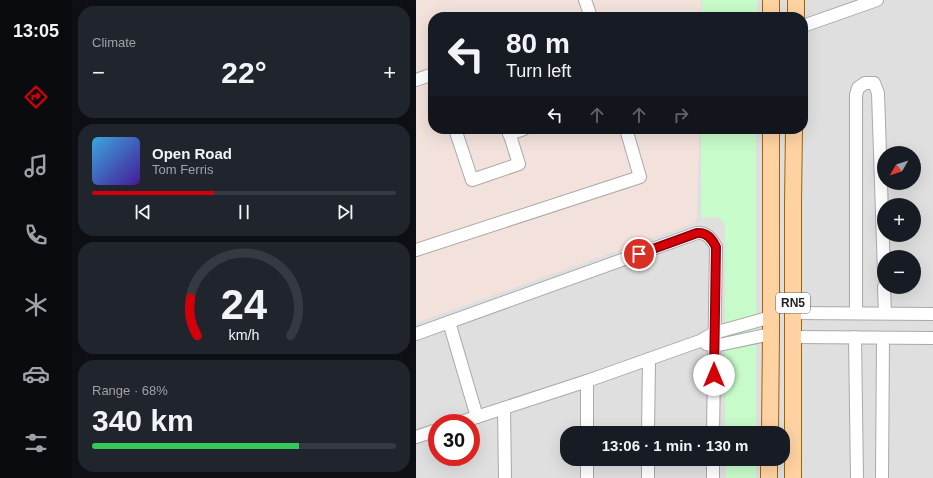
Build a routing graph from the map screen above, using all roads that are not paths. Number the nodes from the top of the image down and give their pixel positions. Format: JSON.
{"nodes":[{"id":1,"x":585,"y":0,"type":"edge"},
{"id":2,"x":771,"y":0,"type":"edge"},
{"id":3,"x":796,"y":0,"type":"edge"},
{"id":4,"x":877,"y":0,"type":"edge"},
{"id":5,"x":589,"y":12,"type":"edge"},
{"id":6,"x":771,"y":12,"type":"edge"},
{"id":7,"x":796,"y":12,"type":"edge"},
{"id":8,"x":808,"y":24,"type":"edge"},
{"id":9,"x":428,"y":76,"type":"edge"},
{"id":10,"x":416,"y":80,"type":"edge"},
{"id":11,"x":457,"y":134,"type":"edge"},
{"id":12,"x":509,"y":134,"type":"edge"},
{"id":13,"x":627,"y":134,"type":"edge"},
{"id":14,"x":771,"y":134,"type":"edge"},
{"id":15,"x":794,"y":134,"type":"edge"},
{"id":16,"x":416,"y":250,"type":"edge"},
{"id":17,"x":883,"y":250,"type":"edge"},
{"id":18,"x":884,"y":294,"type":"edge"},
{"id":19,"x":793,"y":313,"type":"junction"},
{"id":20,"x":856,"y":313,"type":"junction"},
{"id":21,"x":885,"y":313,"type":"junction"},
{"id":22,"x":933,"y":314,"type":"edge"},
{"id":23,"x":771,"y":317,"type":"junction"},
{"id":24,"x":449,"y":322,"type":"junction"},
{"id":25,"x":714,"y":333,"type":"junction"},
{"id":26,"x":416,"y":334,"type":"edge"},
{"id":27,"x":771,"y":334,"type":"junction"},
{"id":28,"x":793,"y":337,"type":"junction"},
{"id":29,"x":855,"y":337,"type":"junction"},
{"id":30,"x":883,"y":338,"type":"junction"},
{"id":31,"x":933,"y":338,"type":"edge"},
{"id":32,"x":700,"y":342,"type":"junction"},
{"id":33,"x":714,"y":346,"type":"junction"},
{"id":34,"x":649,"y":359,"type":"junction"},
{"id":35,"x":587,"y":381,"type":"junction"},
{"id":36,"x":504,"y":408,"type":"junction"},
{"id":37,"x":476,"y":414,"type":"edge"},
{"id":38,"x":480,"y":416,"type":"edge"},
{"id":39,"x":587,"y":426,"type":"edge"},
{"id":40,"x":648,"y":426,"type":"edge"},
{"id":41,"x":713,"y":426,"type":"edge"},
{"id":42,"x":770,"y":426,"type":"edge"},
{"id":43,"x":428,"y":433,"type":"edge"},
{"id":44,"x":416,"y":437,"type":"edge"},
{"id":45,"x":587,"y":466,"type":"edge"},
{"id":46,"x":648,"y":466,"type":"edge"},
{"id":47,"x":713,"y":466,"type":"edge"},
{"id":48,"x":769,"y":466,"type":"edge"},
{"id":49,"x":505,"y":478,"type":"edge"},
{"id":50,"x":587,"y":478,"type":"edge"},
{"id":51,"x":648,"y":478,"type":"edge"},
{"id":52,"x":713,"y":478,"type":"edge"},
{"id":53,"x":769,"y":478,"type":"edge"},
{"id":54,"x":793,"y":478,"type":"edge"},
{"id":55,"x":857,"y":478,"type":"edge"},
{"id":56,"x":882,"y":478,"type":"edge"}],
"edges":[{"from":1,"to":5,"type":"street"},
{"from":2,"to":6,"type":"main road"},
{"from":3,"to":7,"type":"main road"},
{"from":4,"to":8,"type":"street"},
{"from":9,"to":10,"type":"street"},
{"from":11,"to":12,"type":"street"},
{"from":13,"to":16,"type":"street"},
{"from":14,"to":23,"type":"main road","number":"RN5"},
{"from":15,"to":19,"type":"main road","number":"RN5"},
{"from":17,"to":20,"type":"street"},
{"from":18,"to":21,"type":"street"},
{"from":19,"to":20,"type":"street"},
{"from":19,"to":28,"type":"main road","number":"RN5"},
{"from":20,"to":21,"type":"street"},
{"from":21,"to":22,"type":"street"},
{"from":23,"to":25,"type":"street"},
{"from":23,"to":27,"type":"main road","number":"RN5"},
{"from":24,"to":25,"type":"street"},
{"from":24,"to":26,"type":"street"},
{"from":24,"to":37,"type":"street"},
{"from":25,"to":32,"type":"street"},
{"from":25,"to":33,"type":"street"},
{"from":27,"to":33,"type":"street"},
{"from":27,"to":42,"type":"main road","number":"RN5"},
{"from":28,"to":29,"type":"street"},
{"from":28,"to":54,"type":"main road","number":"RN5"},
{"from":29,"to":30,"type":"street"},
{"from":29,"to":55,"type":"street"},
{"from":30,"to":31,"type":"street"},
{"from":30,"to":56,"type":"street"},
{"from":32,"to":33,"type":"street"},
{"from":32,"to":34,"type":"street"},
{"from":33,"to":41,"type":"street"},
{"from":34,"to":35,"type":"street"},
{"from":34,"to":40,"type":"street"},
{"from":35,"to":36,"type":"street"},
{"from":35,"to":39,"type":"street"},
{"from":36,"to":38,"type":"street"},
{"from":36,"to":49,"type":"street"},
{"from":43,"to":44,"type":"street"},
{"from":45,"to":50,"type":"street"},
{"from":46,"to":51,"type":"street"},
{"from":47,"to":52,"type":"street"},
{"from":48,"to":53,"type":"main road"}]}
